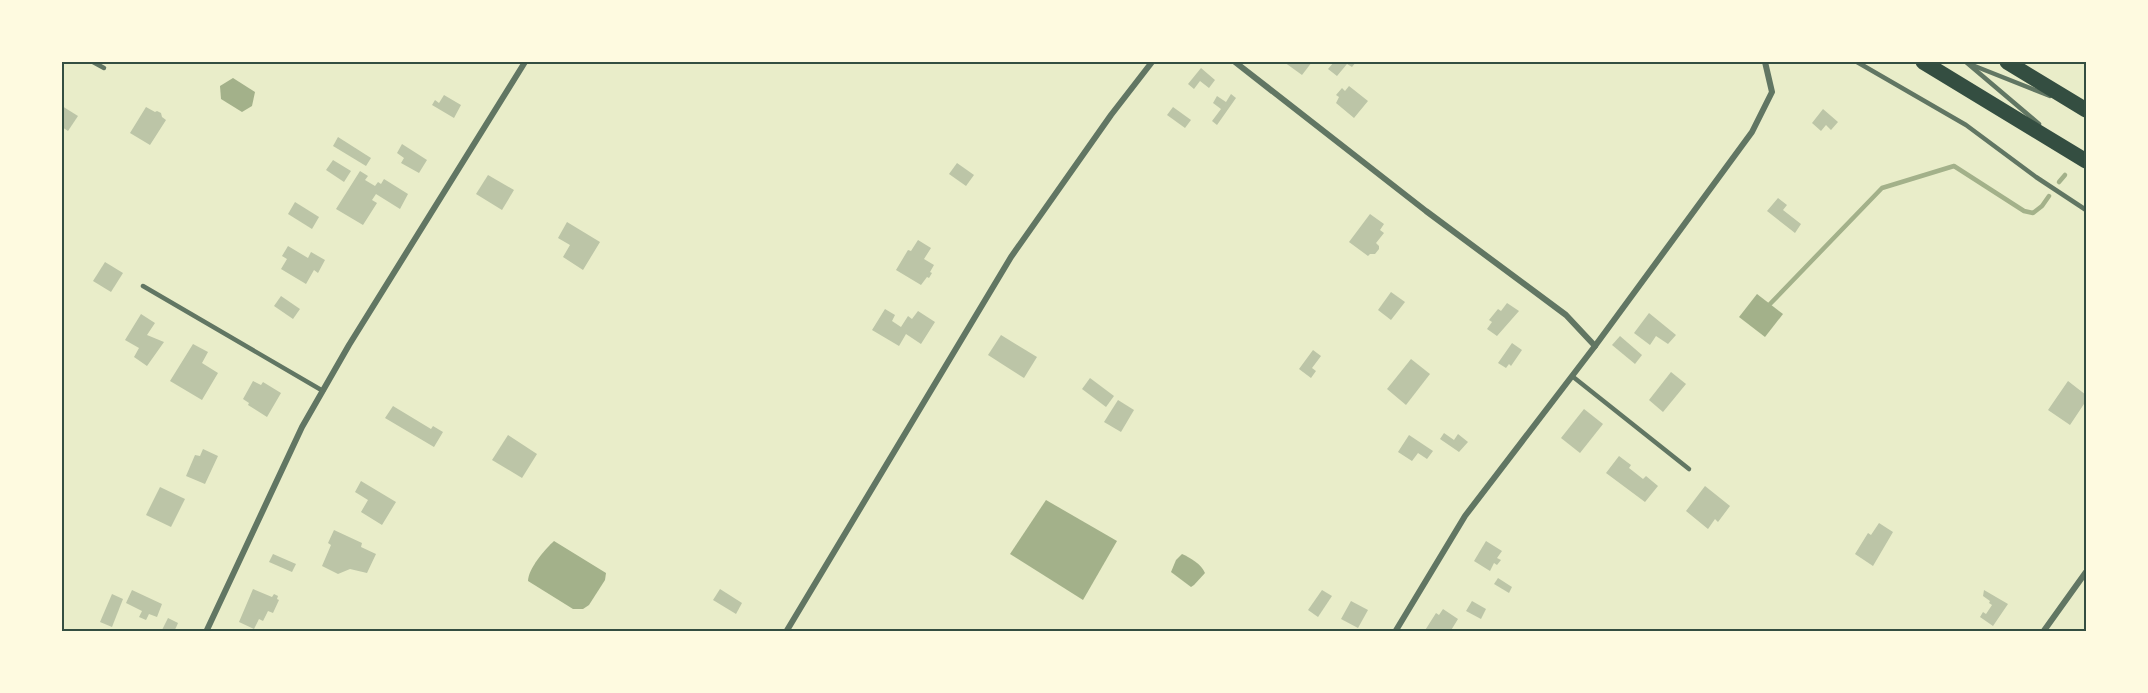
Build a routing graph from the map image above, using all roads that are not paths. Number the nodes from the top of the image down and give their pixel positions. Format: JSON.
{"nodes":[{"id":1,"x":93,"y":62,"type":"edge"},
{"id":2,"x":525,"y":62,"type":"edge"},
{"id":3,"x":1152,"y":62,"type":"edge"},
{"id":4,"x":1235,"y":62,"type":"edge"},
{"id":5,"x":1765,"y":62,"type":"edge"},
{"id":6,"x":1857,"y":62,"type":"edge"},
{"id":7,"x":1923,"y":62,"type":"edge"},
{"id":8,"x":1966,"y":62,"type":"edge"},
{"id":9,"x":2007,"y":62,"type":"edge"},
{"id":10,"x":104,"y":68,"type":"dead end"},
{"id":11,"x":2086,"y":110,"type":"edge"},
{"id":12,"x":2068,"y":150,"type":"junction"},
{"id":13,"x":2086,"y":161,"type":"edge"},
{"id":14,"x":2086,"y":210,"type":"edge"},
{"id":15,"x":142,"y":286,"type":"dead end"},
{"id":16,"x":1595,"y":346,"type":"junction"},
{"id":17,"x":1572,"y":376,"type":"junction"},
{"id":18,"x":322,"y":391,"type":"junction"},
{"id":19,"x":1689,"y":469,"type":"dead end"},
{"id":20,"x":2086,"y":572,"type":"edge"},
{"id":21,"x":206,"y":632,"type":"edge"},
{"id":22,"x":786,"y":632,"type":"edge"},
{"id":23,"x":1395,"y":632,"type":"edge"},
{"id":24,"x":2043,"y":632,"type":"edge"}],
"edges":[{"from":1,"to":10,"type":"lane"},
{"from":2,"to":18,"type":"street"},
{"from":3,"to":22,"type":"street"},
{"from":4,"to":16,"type":"street"},
{"from":5,"to":16,"type":"street"},
{"from":6,"to":14,"type":"lane"},
{"from":7,"to":12,"type":"highway"},
{"from":8,"to":11,"type":"lane"},
{"from":8,"to":12,"type":"lane"},
{"from":9,"to":11,"type":"highway"},
{"from":12,"to":13,"type":"highway"},
{"from":15,"to":18,"type":"lane"},
{"from":16,"to":17,"type":"street"},
{"from":17,"to":19,"type":"lane"},
{"from":17,"to":23,"type":"street"},
{"from":18,"to":21,"type":"street"},
{"from":20,"to":24,"type":"street"}]}
